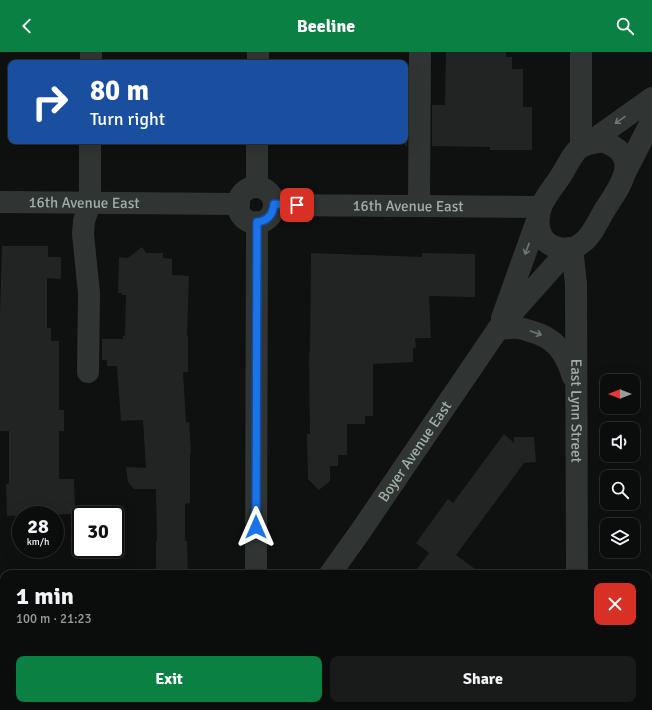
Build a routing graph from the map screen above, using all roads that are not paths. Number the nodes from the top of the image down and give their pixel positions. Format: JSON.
{"nodes":[{"id":1,"x":420,"y":52,"type":"edge"},
{"id":2,"x":581,"y":52,"type":"edge"},
{"id":3,"x":652,"y":98,"type":"edge"},
{"id":4,"x":652,"y":120,"type":"edge"},
{"id":5,"x":90,"y":144,"type":"edge"},
{"id":6,"x":257,"y":144,"type":"edge"},
{"id":7,"x":583,"y":146,"type":"junction"},
{"id":8,"x":625,"y":173,"type":"junction"},
{"id":9,"x":257,"y":187,"type":"junction"},
{"id":10,"x":0,"y":202,"type":"edge"},
{"id":11,"x":90,"y":203,"type":"junction"},
{"id":12,"x":239,"y":204,"type":"junction"},
{"id":13,"x":274,"y":204,"type":"junction"},
{"id":14,"x":419,"y":206,"type":"junction"},
{"id":15,"x":541,"y":210,"type":"junction"},
{"id":16,"x":257,"y":222,"type":"junction"},
{"id":17,"x":571,"y":248,"type":"junction"},
{"id":18,"x":498,"y":329,"type":"junction"},
{"id":19,"x":88,"y":372,"type":"dead end"},
{"id":20,"x":577,"y":389,"type":"junction"},
{"id":21,"x":256,"y":570,"type":"edge"},
{"id":22,"x":333,"y":570,"type":"edge"},
{"id":23,"x":577,"y":570,"type":"edge"}],
"edges":[{"from":1,"to":14,"type":"street"},
{"from":2,"to":7,"type":"street"},
{"from":3,"to":7,"type":"street","one_way":true},
{"from":4,"to":8,"type":"street"},
{"from":5,"to":11,"type":"street"},
{"from":6,"to":9,"type":"street"},
{"from":7,"to":8,"type":"street"},
{"from":7,"to":15,"type":"street","name":"Boyer Avenue East"},
{"from":8,"to":17,"type":"street","name":"Boyer Avenue East"},
{"from":9,"to":12,"type":"street"},
{"from":9,"to":13,"type":"street"},
{"from":10,"to":11,"type":"street","name":"16th Avenue East"},
{"from":11,"to":12,"type":"street","name":"16th Avenue East"},
{"from":11,"to":19,"type":"street"},
{"from":12,"to":16,"type":"street"},
{"from":13,"to":14,"type":"street","name":"16th Avenue East"},
{"from":13,"to":16,"type":"street"},
{"from":14,"to":15,"type":"street","name":"16th Avenue East"},
{"from":15,"to":17,"type":"street"},
{"from":15,"to":18,"type":"street","name":"Boyer Avenue East","one_way":true},
{"from":16,"to":21,"type":"street"},
{"from":17,"to":18,"type":"street","name":"Boyer Avenue East"},
{"from":17,"to":20,"type":"street","name":"East Lynn Street"},
{"from":18,"to":20,"type":"street","one_way":true},
{"from":18,"to":22,"type":"street","name":"Boyer Avenue East"},
{"from":20,"to":23,"type":"street","name":"East Lynn Street"}]}
